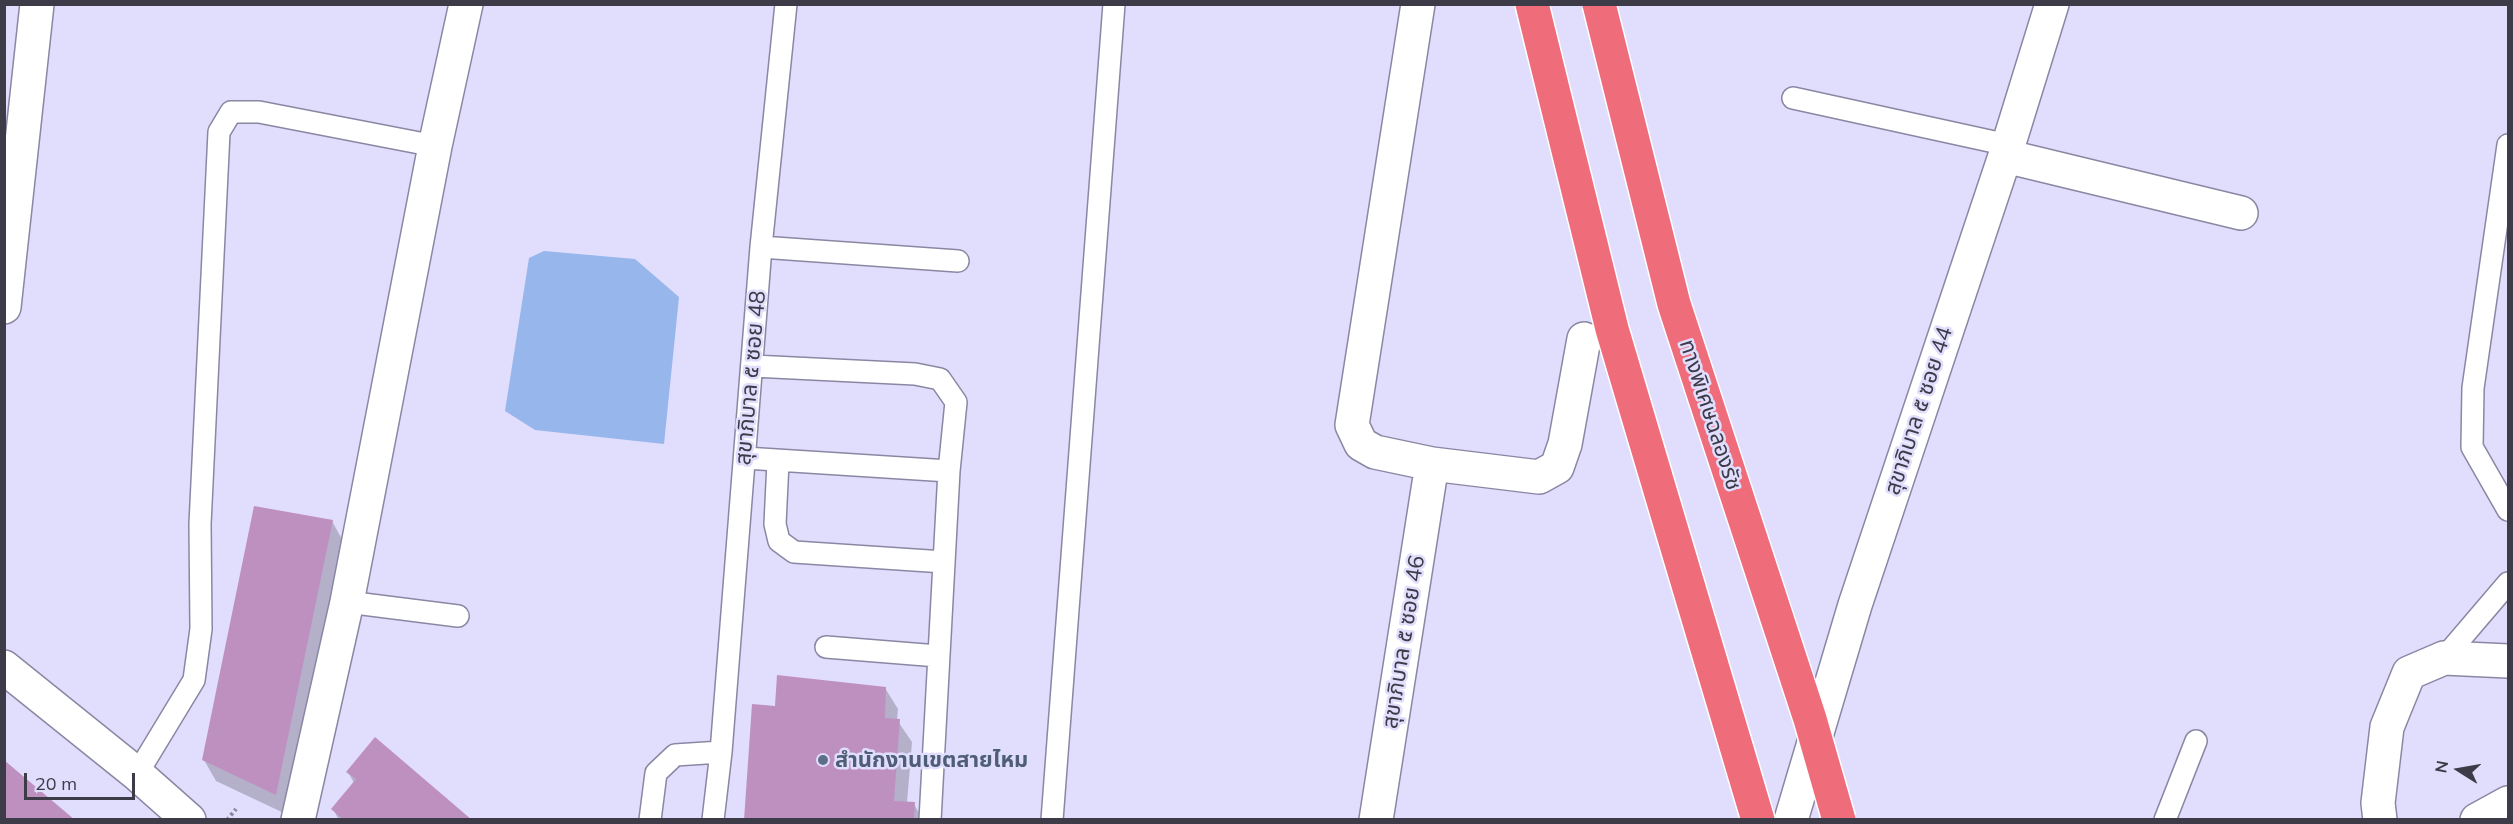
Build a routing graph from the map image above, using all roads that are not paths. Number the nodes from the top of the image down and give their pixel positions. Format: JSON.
{"nodes":[{"id":1,"x":37,"y":4,"type":"edge"},
{"id":2,"x":465,"y":4,"type":"edge"},
{"id":3,"x":786,"y":4,"type":"edge"},
{"id":4,"x":1114,"y":4,"type":"edge"},
{"id":5,"x":1418,"y":4,"type":"edge"},
{"id":6,"x":1532,"y":4,"type":"edge"},
{"id":7,"x":1599,"y":4,"type":"edge"},
{"id":8,"x":2052,"y":4,"type":"edge"},
{"id":9,"x":1793,"y":98,"type":"dead end"},
{"id":10,"x":2508,"y":145,"type":"edge"},
{"id":11,"x":435,"y":146,"type":"junction"},
{"id":12,"x":2007,"y":150,"type":"junction"},
{"id":13,"x":2241,"y":213,"type":"dead end"},
{"id":14,"x":761,"y":247,"type":"junction"},
{"id":15,"x":958,"y":261,"type":"dead end"},
{"id":16,"x":4,"y":307,"type":"edge"},
{"id":17,"x":1584,"y":339,"type":"dead end"},
{"id":18,"x":753,"y":366,"type":"junction"},
{"id":19,"x":745,"y":458,"type":"junction"},
{"id":20,"x":778,"y":462,"type":"junction"},
{"id":21,"x":1432,"y":464,"type":"junction"},
{"id":22,"x":949,"y":471,"type":"junction"},
{"id":23,"x":2508,"y":510,"type":"edge"},
{"id":24,"x":945,"y":562,"type":"junction"},
{"id":25,"x":2508,"y":583,"type":"edge"},
{"id":26,"x":347,"y":602,"type":"junction"},
{"id":27,"x":458,"y":616,"type":"dead end"},
{"id":28,"x":826,"y":647,"type":"dead end"},
{"id":29,"x":938,"y":656,"type":"junction"},
{"id":30,"x":2444,"y":658,"type":"junction"},
{"id":31,"x":2508,"y":661,"type":"edge"},
{"id":32,"x":4,"y":667,"type":"edge"},
{"id":33,"x":2196,"y":741,"type":"dead end"},
{"id":34,"x":721,"y":752,"type":"junction"},
{"id":35,"x":137,"y":774,"type":"junction"},
{"id":36,"x":2508,"y":802,"type":"edge"},
{"id":37,"x":189,"y":819,"type":"edge"},
{"id":38,"x":298,"y":819,"type":"edge"},
{"id":39,"x":650,"y":819,"type":"edge"},
{"id":40,"x":713,"y":819,"type":"edge"},
{"id":41,"x":930,"y":819,"type":"edge"},
{"id":42,"x":1052,"y":819,"type":"edge"},
{"id":43,"x":1376,"y":819,"type":"edge"},
{"id":44,"x":1758,"y":819,"type":"edge"},
{"id":45,"x":1791,"y":819,"type":"edge"},
{"id":46,"x":1839,"y":819,"type":"edge"},
{"id":47,"x":2165,"y":819,"type":"edge"},
{"id":48,"x":2380,"y":819,"type":"edge"},
{"id":49,"x":2477,"y":819,"type":"edge"}],
"edges":[{"from":1,"to":16,"type":"street"},
{"from":2,"to":11,"type":"street"},
{"from":3,"to":14,"type":"lane","name":"สุขาภิบาล ๕ ซอย 48"},
{"from":4,"to":42,"type":"lane"},
{"from":5,"to":21,"type":"street"},
{"from":6,"to":44,"type":"highway"},
{"from":7,"to":46,"type":"highway","name":"ทางพิเศษฉลองรัช","bridge":true},
{"from":8,"to":12,"type":"street","name":"สุขาภิบาล ๕ ซอย 44"},
{"from":9,"to":12,"type":"lane"},
{"from":10,"to":23,"type":"lane"},
{"from":11,"to":26,"type":"street"},
{"from":11,"to":35,"type":"lane"},
{"from":12,"to":13,"type":"street"},
{"from":12,"to":45,"type":"street","name":"สุขาภิบาล ๕ ซอย 44"},
{"from":14,"to":15,"type":"lane"},
{"from":14,"to":18,"type":"lane","name":"สุขาภิบาล ๕ ซอย 48"},
{"from":17,"to":21,"type":"street"},
{"from":18,"to":19,"type":"lane","name":"สุขาภิบาล ๕ ซอย 48"},
{"from":18,"to":22,"type":"lane"},
{"from":19,"to":20,"type":"lane"},
{"from":19,"to":34,"type":"lane","name":"สุขาภิบาล ๕ ซอย 48"},
{"from":20,"to":22,"type":"lane"},
{"from":20,"to":24,"type":"lane"},
{"from":21,"to":43,"type":"street","name":"สุขาภิบาล ๕ ซอย 46"},
{"from":22,"to":24,"type":"lane"},
{"from":24,"to":29,"type":"lane"},
{"from":25,"to":30,"type":"lane"},
{"from":26,"to":27,"type":"lane"},
{"from":26,"to":38,"type":"street"},
{"from":28,"to":29,"type":"lane"},
{"from":29,"to":41,"type":"lane"},
{"from":30,"to":31,"type":"street"},
{"from":30,"to":48,"type":"street"},
{"from":32,"to":35,"type":"street"},
{"from":33,"to":47,"type":"lane"},
{"from":34,"to":39,"type":"lane"},
{"from":34,"to":40,"type":"lane","name":"สุขาภิบาล ๕ ซอย 48"},
{"from":35,"to":37,"type":"street"},
{"from":36,"to":49,"type":"street"}]}
